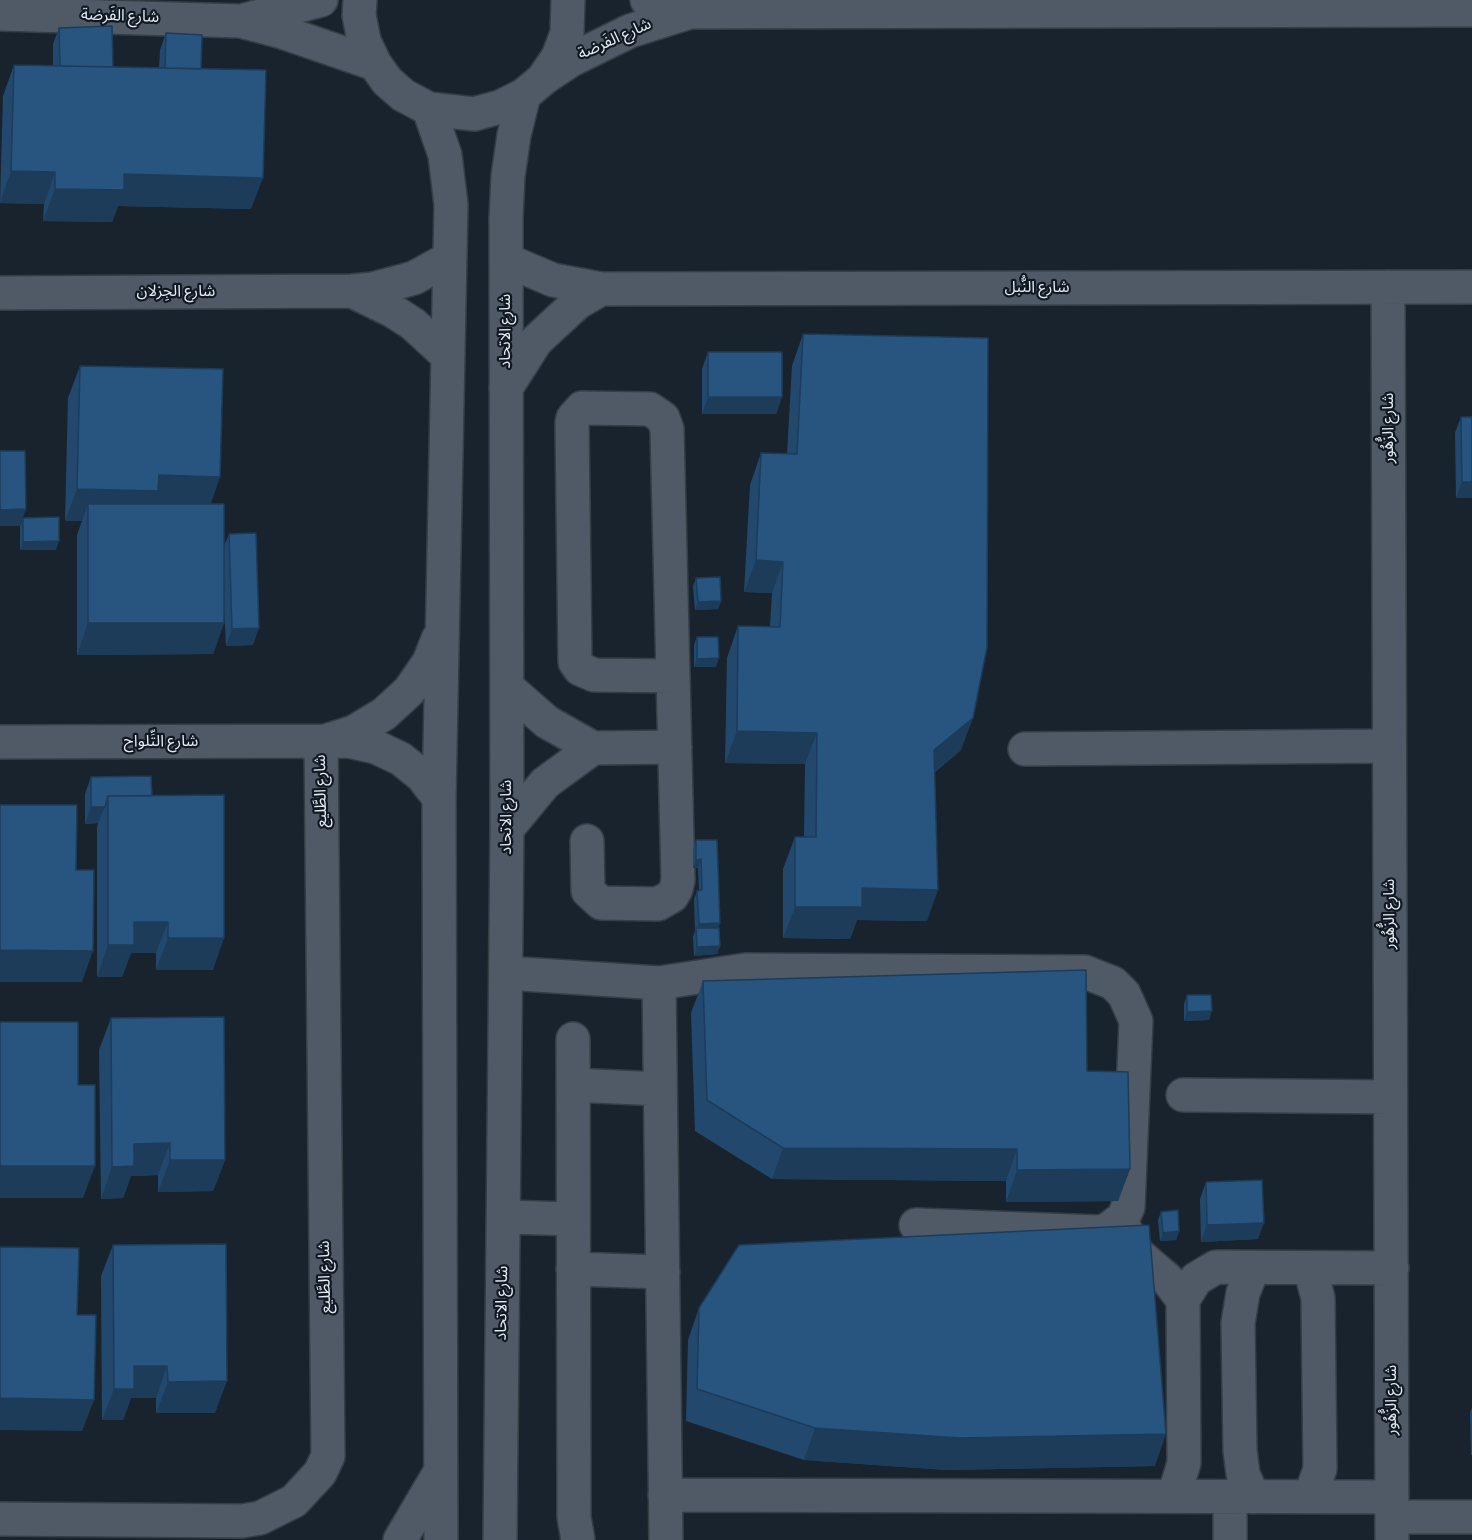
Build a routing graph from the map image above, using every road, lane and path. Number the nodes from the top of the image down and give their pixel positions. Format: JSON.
{"nodes":[{"id":1,"x":321,"y":0,"type":"edge"},
{"id":2,"x":360,"y":0,"type":"edge"},
{"id":3,"x":568,"y":0,"type":"edge"},
{"id":4,"x":646,"y":0,"type":"edge"},
{"id":5,"x":773,"y":5,"type":"edge"},
{"id":6,"x":1390,"y":5,"type":"edge"},
{"id":7,"x":974,"y":6,"type":"edge"},
{"id":8,"x":1198,"y":6,"type":"edge"},
{"id":9,"x":1472,"y":10,"type":"edge"},
{"id":10,"x":692,"y":12,"type":"junction"},
{"id":11,"x":0,"y":14,"type":"edge"},
{"id":12,"x":241,"y":21,"type":"junction"},
{"id":13,"x":375,"y":64,"type":"junction"},
{"id":14,"x":534,"y":87,"type":"junction"},
{"id":15,"x":429,"y":109,"type":"junction"},
{"id":16,"x":450,"y":258,"type":"junction"},
{"id":17,"x":506,"y":260,"type":"junction"},
{"id":18,"x":1388,"y":287,"type":"junction"},
{"id":19,"x":1472,"y":287,"type":"edge"},
{"id":20,"x":601,"y":289,"type":"junction"},
{"id":21,"x":352,"y":291,"type":"junction"},
{"id":22,"x":0,"y":293,"type":"edge"},
{"id":23,"x":448,"y":356,"type":"junction"},
{"id":24,"x":506,"y":388,"type":"junction"},
{"id":25,"x":442,"y":630,"type":"junction"},
{"id":26,"x":673,"y":676,"type":"junction"},
{"id":27,"x":507,"y":687,"type":"junction"},
{"id":28,"x":0,"y":742,"type":"edge"},
{"id":29,"x":321,"y":742,"type":"junction"},
{"id":30,"x":1389,"y":746,"type":"junction"},
{"id":31,"x":675,"y":747,"type":"junction"},
{"id":32,"x":593,"y":748,"type":"junction"},
{"id":33,"x":1025,"y":749,"type":"dead end"},
{"id":34,"x":439,"y":798,"type":"junction"},
{"id":35,"x":507,"y":829,"type":"junction"},
{"id":36,"x":587,"y":841,"type":"dead end"},
{"id":37,"x":506,"y":973,"type":"junction"},
{"id":38,"x":659,"y":983,"type":"junction"},
{"id":39,"x":573,"y":1039,"type":"dead end"},
{"id":40,"x":573,"y":1084,"type":"junction"},
{"id":41,"x":660,"y":1089,"type":"junction"},
{"id":42,"x":1183,"y":1095,"type":"dead end"},
{"id":43,"x":1390,"y":1097,"type":"junction"},
{"id":44,"x":504,"y":1217,"type":"junction"},
{"id":45,"x":1123,"y":1218,"type":"junction"},
{"id":46,"x":573,"y":1219,"type":"junction"},
{"id":47,"x":916,"y":1225,"type":"dead end"},
{"id":48,"x":1253,"y":1268,"type":"junction"},
{"id":49,"x":1310,"y":1268,"type":"junction"},
{"id":50,"x":1392,"y":1268,"type":"junction"},
{"id":51,"x":573,"y":1269,"type":"junction"},
{"id":52,"x":663,"y":1272,"type":"junction"},
{"id":53,"x":1183,"y":1300,"type":"junction"},
{"id":54,"x":441,"y":1470,"type":"junction"},
{"id":55,"x":665,"y":1495,"type":"junction"},
{"id":56,"x":1174,"y":1496,"type":"junction"},
{"id":57,"x":1241,"y":1497,"type":"junction"},
{"id":58,"x":1311,"y":1497,"type":"junction"},
{"id":59,"x":1472,"y":1517,"type":"edge"},
{"id":60,"x":1392,"y":1518,"type":"edge"},
{"id":61,"x":0,"y":1519,"type":"edge"},
{"id":62,"x":504,"y":1537,"type":"edge"},
{"id":63,"x":400,"y":1540,"type":"edge"},
{"id":64,"x":441,"y":1540,"type":"edge"},
{"id":65,"x":578,"y":1540,"type":"edge"},
{"id":66,"x":666,"y":1540,"type":"edge"},
{"id":67,"x":1230,"y":1540,"type":"edge"}],
"edges":[{"from":1,"to":12,"type":"street","name":"شارع الفَرضة"},
{"from":2,"to":13,"type":"street"},
{"from":3,"to":14,"type":"street"},
{"from":4,"to":10,"type":"street","name":"شارع الفَرضة"},
{"from":5,"to":7,"type":"street","name":"شارع الفَرضة"},
{"from":5,"to":10,"type":"street","name":"شارع الفَرضة"},
{"from":6,"to":8,"type":"street","name":"شارع الفَرضة"},
{"from":6,"to":9,"type":"street","name":"شارع الفَرضة"},
{"from":7,"to":8,"type":"street","name":"شارع الفَرضة"},
{"from":10,"to":14,"type":"street","name":"شارع الفَرضة"},
{"from":11,"to":12,"type":"street","name":"شارع الفَرضة"},
{"from":12,"to":13,"type":"street","name":"شارع الفَرضة"},
{"from":13,"to":15,"type":"street"},
{"from":14,"to":15,"type":"street","name":"شارع الفَرضة"},
{"from":14,"to":17,"type":"street","name":"شارع الاتحاد"},
{"from":15,"to":16,"type":"street"},
{"from":16,"to":21,"type":"street","name":"شارع الجِزلان"},
{"from":16,"to":23,"type":"street"},
{"from":17,"to":20,"type":"street","name":"شارع النُّبل"},
{"from":17,"to":24,"type":"street","name":"شارع الاتحاد"},
{"from":18,"to":19,"type":"street","name":"شارع النُّبل"},
{"from":18,"to":20,"type":"street","name":"شارع النُّبل"},
{"from":18,"to":30,"type":"street","name":"شارع الزُّهُور"},
{"from":20,"to":24,"type":"street"},
{"from":21,"to":22,"type":"street","name":"شارع الجِزلان"},
{"from":21,"to":23,"type":"street","name":"شارع الجِزلان"},
{"from":23,"to":25,"type":"street"},
{"from":24,"to":27,"type":"street","name":"شارع الاتحاد"},
{"from":25,"to":29,"type":"street","name":"شارع التِّلواح"},
{"from":25,"to":34,"type":"street"},
{"from":26,"to":26,"type":"street"},
{"from":26,"to":31,"type":"street"},
{"from":27,"to":32,"type":"street"},
{"from":27,"to":35,"type":"street","name":"شارع الاتحاد"},
{"from":28,"to":29,"type":"street","name":"شارع التِّلواح"},
{"from":29,"to":34,"type":"street","name":"شارع التِّلواح"},
{"from":29,"to":61,"type":"street","name":"شارع الطَّليع"},
{"from":30,"to":33,"type":"street"},
{"from":30,"to":43,"type":"street","name":"شارع الزُّهُور"},
{"from":31,"to":32,"type":"street"},
{"from":31,"to":36,"type":"street"},
{"from":32,"to":35,"type":"street"},
{"from":34,"to":54,"type":"street"},
{"from":35,"to":37,"type":"street","name":"شارع الاتحاد"},
{"from":37,"to":38,"type":"street"},
{"from":37,"to":44,"type":"street","name":"شارع الاتحاد"},
{"from":38,"to":41,"type":"street"},
{"from":38,"to":45,"type":"street"},
{"from":39,"to":40,"type":"street"},
{"from":40,"to":41,"type":"street"},
{"from":40,"to":46,"type":"street"},
{"from":41,"to":52,"type":"street"},
{"from":42,"to":43,"type":"street"},
{"from":43,"to":50,"type":"street","name":"شارع الزُّهُور"},
{"from":44,"to":46,"type":"street"},
{"from":44,"to":62,"type":"street","name":"شارع الاتحاد"},
{"from":45,"to":47,"type":"street"},
{"from":45,"to":53,"type":"street"},
{"from":46,"to":51,"type":"street"},
{"from":48,"to":49,"type":"street"},
{"from":48,"to":53,"type":"street"},
{"from":48,"to":57,"type":"street"},
{"from":49,"to":50,"type":"street"},
{"from":49,"to":58,"type":"street"},
{"from":50,"to":60,"type":"street","name":"شارع الزُّهُور"},
{"from":51,"to":52,"type":"street"},
{"from":51,"to":65,"type":"street"},
{"from":52,"to":55,"type":"street"},
{"from":53,"to":56,"type":"street"},
{"from":54,"to":63,"type":"street"},
{"from":54,"to":64,"type":"street"},
{"from":55,"to":56,"type":"street"},
{"from":55,"to":66,"type":"street"},
{"from":56,"to":57,"type":"street"},
{"from":57,"to":58,"type":"street"},
{"from":57,"to":67,"type":"street"},
{"from":58,"to":60,"type":"street"},
{"from":59,"to":60,"type":"street"}]}
